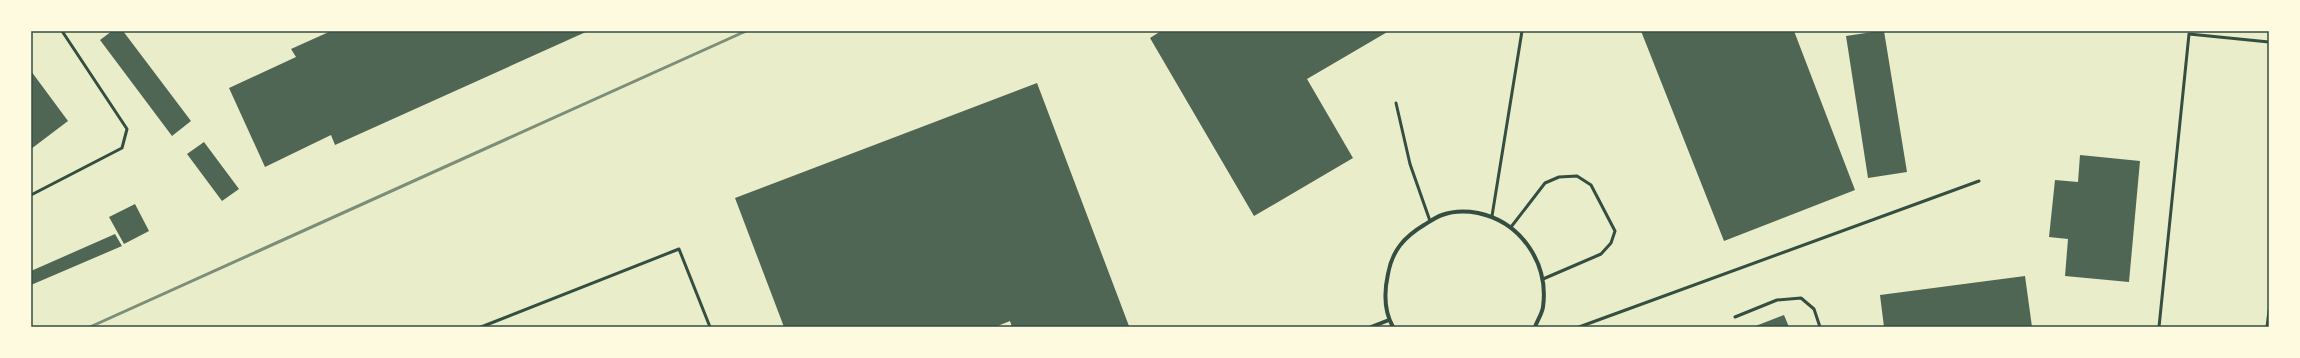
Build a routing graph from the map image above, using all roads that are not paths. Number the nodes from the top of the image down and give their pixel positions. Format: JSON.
{"nodes":[{"id":1,"x":62,"y":31,"type":"edge"},
{"id":2,"x":1522,"y":31,"type":"edge"},
{"id":3,"x":2269,"y":42,"type":"edge"},
{"id":4,"x":1396,"y":103,"type":"dead end"},
{"id":5,"x":1979,"y":181,"type":"dead end"},
{"id":6,"x":31,"y":195,"type":"edge"},
{"id":7,"x":1492,"y":216,"type":"junction"},
{"id":8,"x":1430,"y":221,"type":"junction"},
{"id":9,"x":1511,"y":227,"type":"junction"},
{"id":10,"x":1543,"y":279,"type":"junction"},
{"id":11,"x":2269,"y":311,"type":"edge"},
{"id":12,"x":1735,"y":317,"type":"dead end"},
{"id":13,"x":1389,"y":320,"type":"junction"},
{"id":14,"x":481,"y":327,"type":"edge"},
{"id":15,"x":710,"y":327,"type":"edge"},
{"id":16,"x":1372,"y":327,"type":"edge"},
{"id":17,"x":1393,"y":327,"type":"edge"},
{"id":18,"x":1534,"y":327,"type":"edge"},
{"id":19,"x":1579,"y":327,"type":"edge"},
{"id":20,"x":1820,"y":327,"type":"edge"},
{"id":21,"x":2159,"y":327,"type":"edge"},
{"id":22,"x":2268,"y":327,"type":"edge"}],
"edges":[{"from":1,"to":6,"type":"lane"},
{"from":2,"to":7,"type":"lane"},
{"from":3,"to":21,"type":"lane"},
{"from":4,"to":8,"type":"lane"},
{"from":5,"to":19,"type":"lane"},
{"from":7,"to":8,"type":"street"},
{"from":7,"to":9,"type":"street"},
{"from":8,"to":13,"type":"street"},
{"from":9,"to":10,"type":"street"},
{"from":9,"to":10,"type":"lane"},
{"from":10,"to":18,"type":"street"},
{"from":11,"to":22,"type":"lane"},
{"from":12,"to":20,"type":"lane"},
{"from":13,"to":16,"type":"street"},
{"from":13,"to":17,"type":"street"},
{"from":14,"to":15,"type":"lane"}]}
